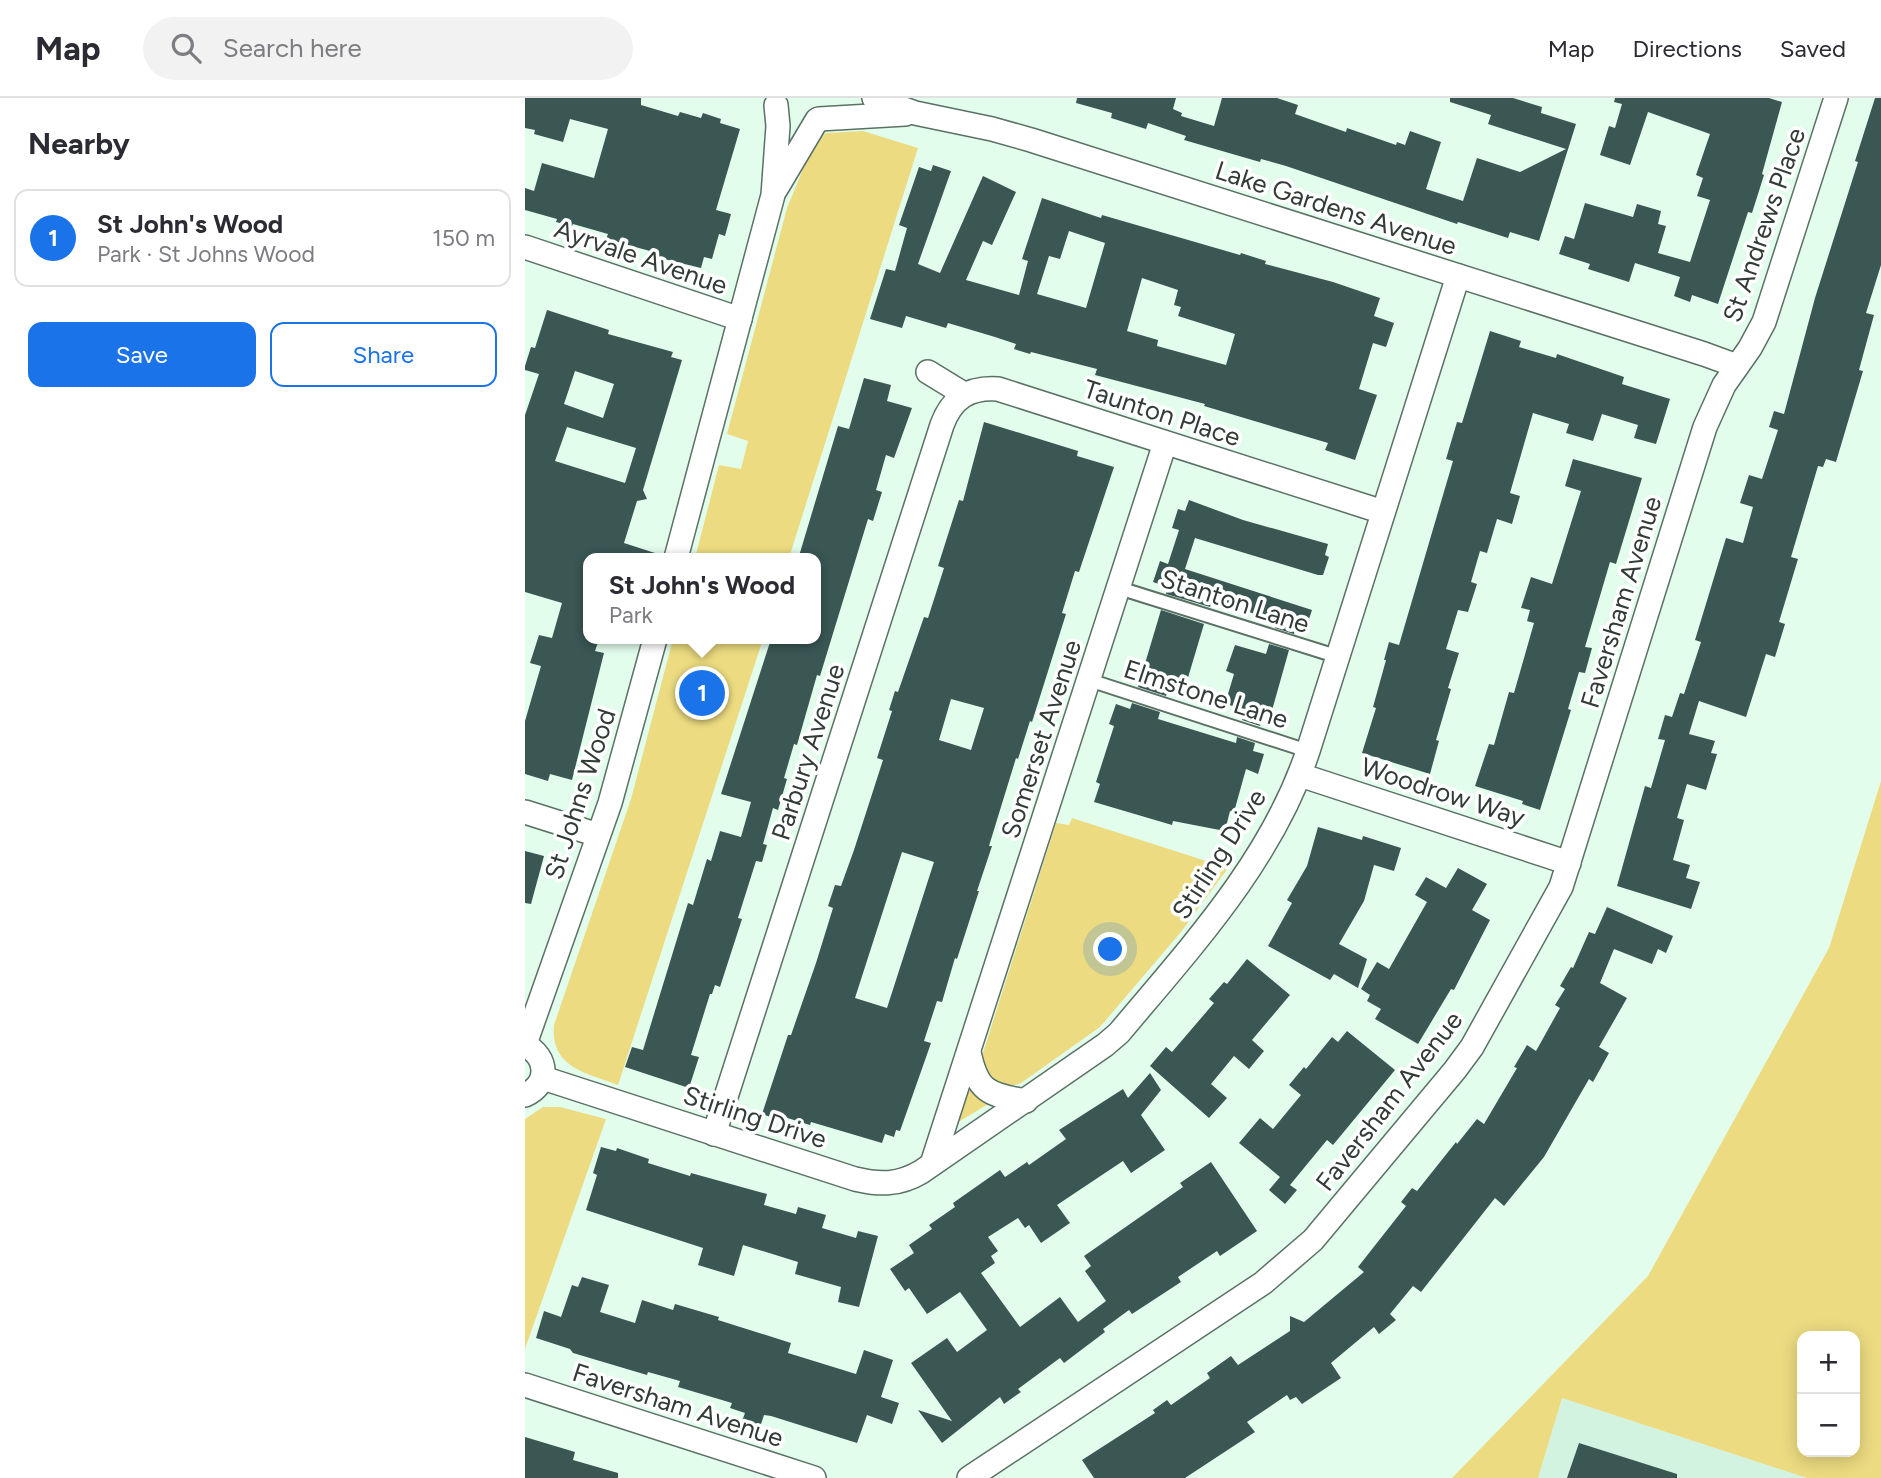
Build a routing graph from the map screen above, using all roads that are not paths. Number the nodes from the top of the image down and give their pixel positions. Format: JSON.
{"nodes":[{"id":1,"x":832,"y":98,"type":"edge"},
{"id":2,"x":874,"y":98,"type":"edge"},
{"id":3,"x":1836,"y":98,"type":"edge"},
{"id":4,"x":773,"y":101,"type":"edge"},
{"id":5,"x":915,"y":113,"type":"junction"},
{"id":6,"x":818,"y":119,"type":"junction"},
{"id":7,"x":773,"y":195,"type":"junction"},
{"id":8,"x":525,"y":247,"type":"edge"},
{"id":9,"x":1458,"y":276,"type":"junction"},
{"id":10,"x":740,"y":319,"type":"junction"},
{"id":11,"x":1737,"y":366,"type":"junction"},
{"id":12,"x":928,"y":372,"type":"dead end"},
{"id":13,"x":964,"y":394,"type":"junction"},
{"id":14,"x":1165,"y":443,"type":"junction"},
{"id":15,"x":1384,"y":512,"type":"junction"},
{"id":16,"x":677,"y":553,"type":"edge"},
{"id":17,"x":1119,"y":588,"type":"junction"},
{"id":18,"x":654,"y":644,"type":"edge"},
{"id":19,"x":1339,"y":657,"type":"junction"},
{"id":20,"x":1089,"y":680,"type":"junction"},
{"id":21,"x":1308,"y":751,"type":"junction"},
{"id":22,"x":1300,"y":775,"type":"junction"},
{"id":23,"x":525,"y":812,"type":"edge"},
{"id":24,"x":598,"y":835,"type":"junction"},
{"id":25,"x":1569,"y":863,"type":"junction"},
{"id":26,"x":525,"y":1045,"type":"edge"},
{"id":27,"x":969,"y":1052,"type":"junction"},
{"id":28,"x":543,"y":1078,"type":"junction"},
{"id":29,"x":525,"y":1095,"type":"edge"},
{"id":30,"x":1026,"y":1101,"type":"junction"},
{"id":31,"x":714,"y":1134,"type":"junction"},
{"id":32,"x":932,"y":1164,"type":"junction"},
{"id":33,"x":525,"y":1385,"type":"edge"},
{"id":34,"x":814,"y":1478,"type":"edge"},
{"id":35,"x":969,"y":1478,"type":"edge"}],
"edges":[{"from":1,"to":6,"type":"street"},
{"from":2,"to":5,"type":"street","name":"Lake Gardens Avenue"},
{"from":3,"to":11,"type":"street","name":"St Andrews Place"},
{"from":4,"to":6,"type":"street","name":"Lake Gardens Avenue"},
{"from":4,"to":7,"type":"street"},
{"from":5,"to":6,"type":"street","name":"Lake Gardens Avenue"},
{"from":5,"to":9,"type":"street","name":"Lake Gardens Avenue"},
{"from":6,"to":7,"type":"street"},
{"from":7,"to":10,"type":"street"},
{"from":8,"to":10,"type":"street","name":"Ayrvale Avenue"},
{"from":9,"to":11,"type":"street","name":"Lake Gardens Avenue"},
{"from":9,"to":15,"type":"street","name":"Stirling Drive"},
{"from":10,"to":16,"type":"street"},
{"from":11,"to":25,"type":"street","name":"Faversham Avenue"},
{"from":12,"to":13,"type":"street"},
{"from":13,"to":14,"type":"street","name":"Taunton Place"},
{"from":13,"to":31,"type":"street","name":"Parbury Avenue"},
{"from":14,"to":15,"type":"street","name":"Taunton Place"},
{"from":14,"to":17,"type":"street","name":"Somerset Avenue"},
{"from":15,"to":19,"type":"street","name":"Stirling Drive"},
{"from":17,"to":19,"type":"lane","name":"Stanton Lane"},
{"from":17,"to":20,"type":"street","name":"Somerset Avenue"},
{"from":18,"to":24,"type":"street","name":"St Johns Wood"},
{"from":19,"to":21,"type":"street","name":"Stirling Drive"},
{"from":20,"to":21,"type":"lane","name":"Elmstone Lane"},
{"from":20,"to":27,"type":"street","name":"Somerset Avenue"},
{"from":21,"to":22,"type":"street","name":"Stirling Drive"},
{"from":22,"to":25,"type":"street","name":"Woodrow Way"},
{"from":22,"to":30,"type":"street","name":"Stirling Drive"},
{"from":23,"to":24,"type":"street"},
{"from":24,"to":26,"type":"street","name":"St Johns Wood"},
{"from":25,"to":35,"type":"street","name":"Faversham Avenue"},
{"from":26,"to":28,"type":"street"},
{"from":27,"to":30,"type":"street"},
{"from":27,"to":32,"type":"street","name":"Somerset Avenue"},
{"from":28,"to":29,"type":"street"},
{"from":28,"to":31,"type":"street","name":"Stirling Drive"},
{"from":30,"to":32,"type":"street","name":"Stirling Drive"},
{"from":31,"to":32,"type":"street","name":"Stirling Drive"},
{"from":33,"to":34,"type":"street","name":"Faversham Avenue"}]}
